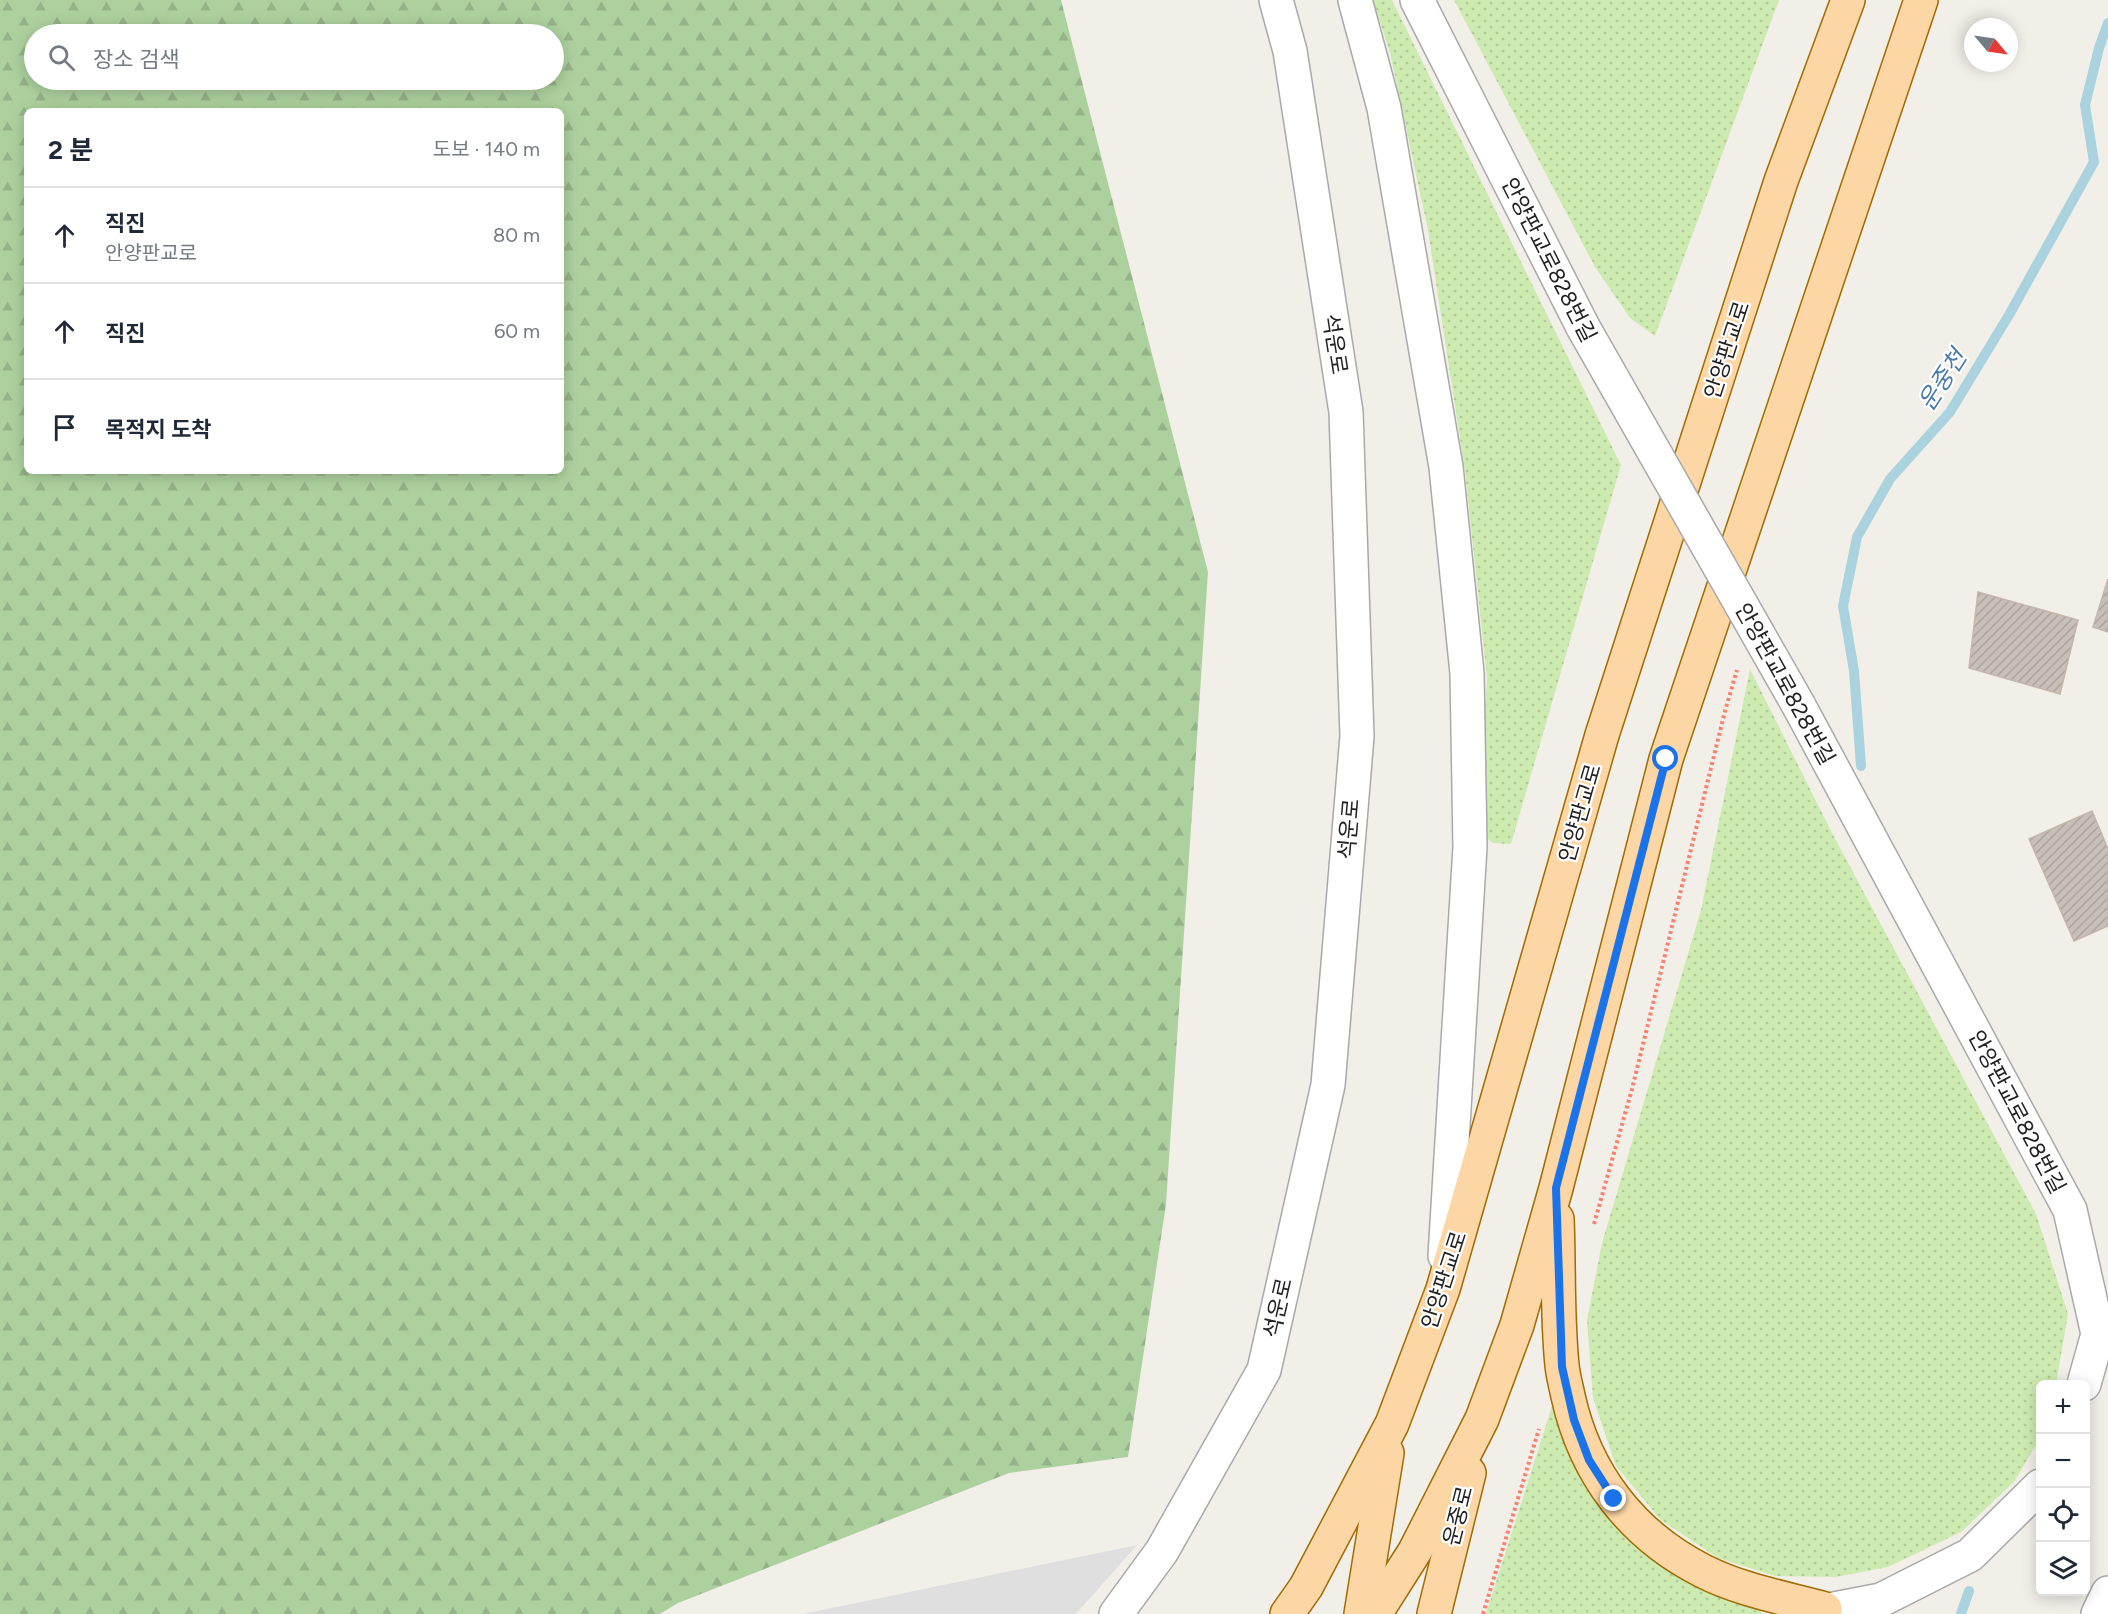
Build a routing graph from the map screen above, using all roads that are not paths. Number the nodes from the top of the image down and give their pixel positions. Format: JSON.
{"nodes":[{"id":1,"x":1276,"y":0,"type":"edge"},
{"id":2,"x":1355,"y":0,"type":"edge"},
{"id":3,"x":1417,"y":0,"type":"edge"},
{"id":4,"x":1848,"y":0,"type":"edge"},
{"id":5,"x":1921,"y":0,"type":"edge"},
{"id":6,"x":1556,"y":1188,"type":"junction"},
{"id":7,"x":1443,"y":1289,"type":"junction"},
{"id":8,"x":2085,"y":1380,"type":"edge"},
{"id":9,"x":1482,"y":1419,"type":"junction"},
{"id":10,"x":1392,"y":1424,"type":"junction"},
{"id":11,"x":2038,"y":1488,"type":"edge"},
{"id":12,"x":2108,"y":1593,"type":"edge"},
{"id":13,"x":1816,"y":1612,"type":"edge"},
{"id":14,"x":1116,"y":1614,"type":"edge"},
{"id":15,"x":1287,"y":1614,"type":"edge"},
{"id":16,"x":1361,"y":1614,"type":"edge"},
{"id":17,"x":1376,"y":1614,"type":"edge"},
{"id":18,"x":1434,"y":1614,"type":"edge"},
{"id":19,"x":2098,"y":1614,"type":"edge"}],
"edges":[{"from":1,"to":14,"type":"street","name":"석운로"},
{"from":2,"to":7,"type":"street"},
{"from":3,"to":8,"type":"street","name":"안양판교로828번길","bridge":true},
{"from":4,"to":7,"type":"main road","name":"안양판교로"},
{"from":5,"to":6,"type":"main road"},
{"from":6,"to":9,"type":"main road"},
{"from":6,"to":13,"type":"main road"},
{"from":7,"to":10,"type":"main road","name":"안양판교로"},
{"from":9,"to":17,"type":"main road"},
{"from":9,"to":18,"type":"main road","name":"운중로"},
{"from":10,"to":15,"type":"main road","name":"안양판교로"},
{"from":10,"to":16,"type":"main road"},
{"from":11,"to":13,"type":"street"},
{"from":12,"to":19,"type":"street"}]}
